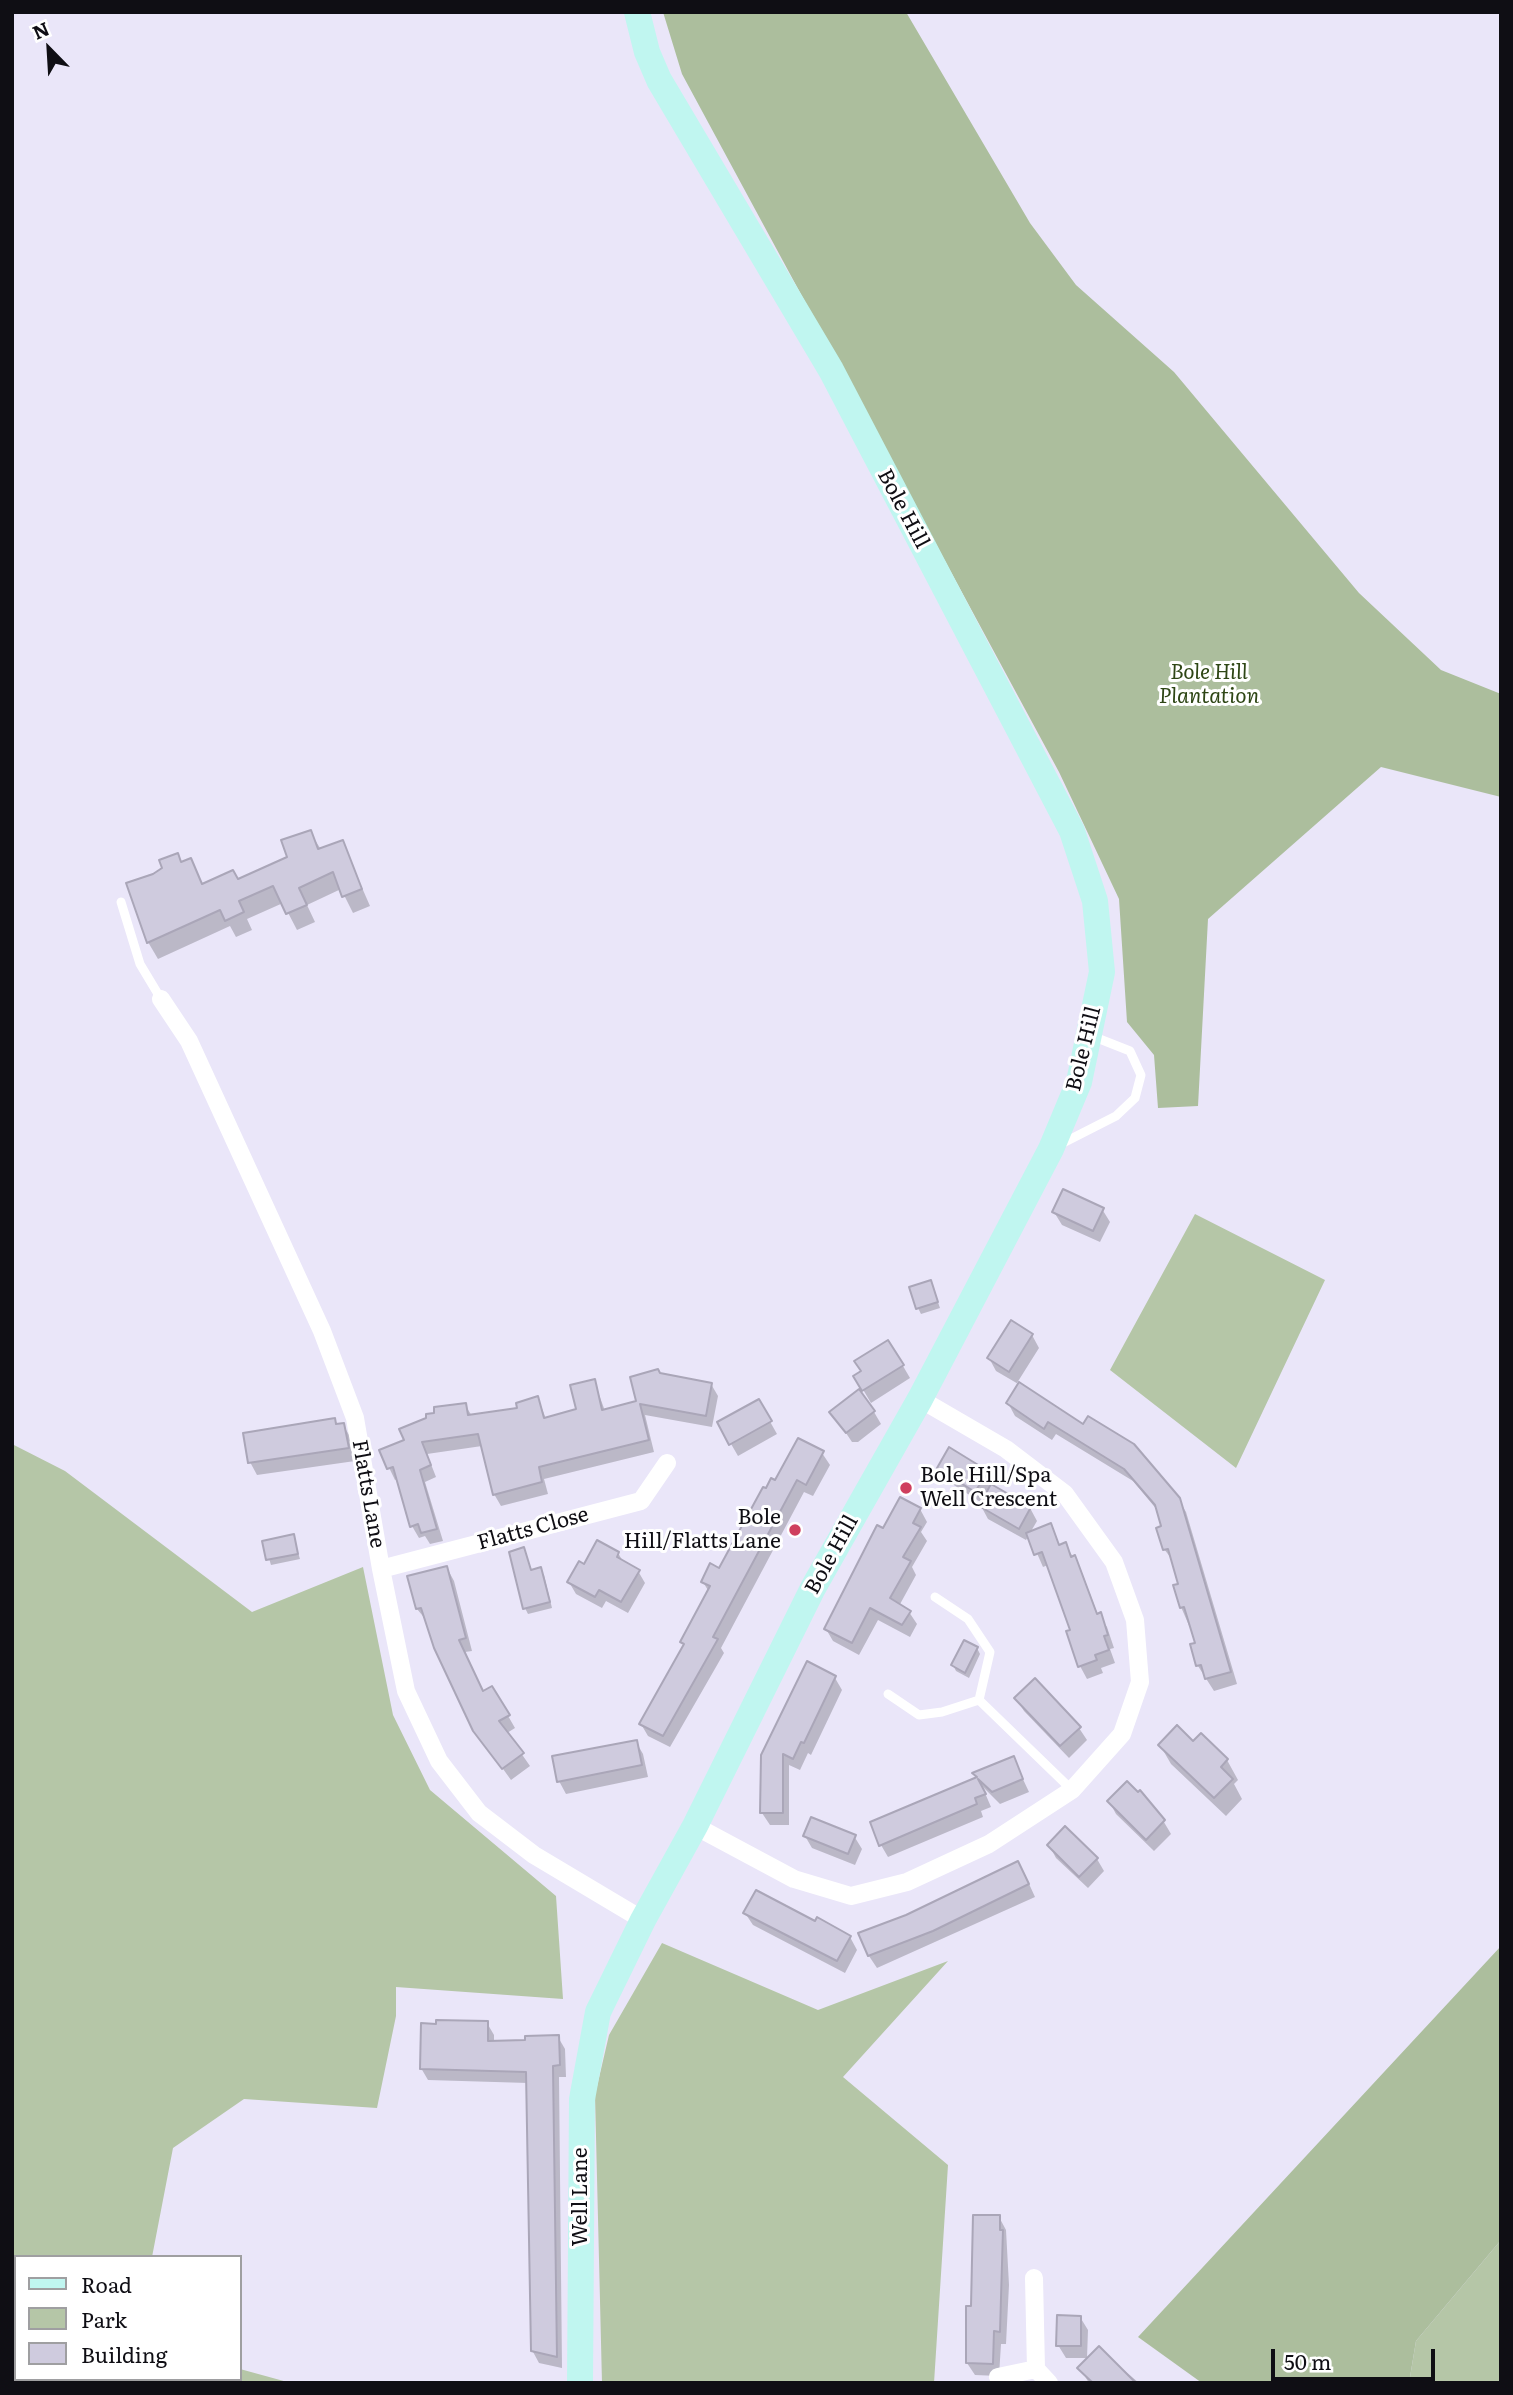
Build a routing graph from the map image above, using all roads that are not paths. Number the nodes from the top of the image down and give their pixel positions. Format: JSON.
{"nodes":[{"id":1,"x":637,"y":12,"type":"edge"},
{"id":2,"x":121,"y":902,"type":"dead end"},
{"id":3,"x":161,"y":999,"type":"joint"},
{"id":4,"x":1091,"y":1036,"type":"junction"},
{"id":5,"x":1051,"y":1149,"type":"junction"},
{"id":6,"x":920,"y":1399,"type":"junction"},
{"id":7,"x":667,"y":1463,"type":"dead end"},
{"id":8,"x":381,"y":1569,"type":"junction"},
{"id":9,"x":935,"y":1597,"type":"dead end"},
{"id":10,"x":888,"y":1694,"type":"dead end"},
{"id":11,"x":979,"y":1700,"type":"junction"},
{"id":12,"x":1072,"y":1790,"type":"junction"},
{"id":13,"x":695,"y":1826,"type":"junction"},
{"id":14,"x":643,"y":1920,"type":"junction"},
{"id":15,"x":598,"y":2012,"type":"joint"},
{"id":16,"x":1034,"y":2278,"type":"dead end"},
{"id":17,"x":1036,"y":2369,"type":"junction"},
{"id":18,"x":998,"y":2377,"type":"dead end"},
{"id":19,"x":580,"y":2383,"type":"edge"},
{"id":20,"x":1049,"y":2383,"type":"edge"}],
"edges":[{"from":1,"to":4,"type":"street","name":"Bole Hill"},
{"from":2,"to":3,"type":"lane"},
{"from":3,"to":8,"type":"street","name":"Flatts Lane"},
{"from":4,"to":5,"type":"street","name":"Bole Hill"},
{"from":4,"to":5,"type":"lane"},
{"from":5,"to":6,"type":"street","name":"Bole Hill"},
{"from":6,"to":12,"type":"street"},
{"from":6,"to":13,"type":"street","name":"Bole Hill"},
{"from":7,"to":8,"type":"street","name":"Flatts Close"},
{"from":8,"to":14,"type":"street","name":"Flatts Lane"},
{"from":9,"to":11,"type":"lane"},
{"from":10,"to":11,"type":"lane"},
{"from":11,"to":12,"type":"lane"},
{"from":12,"to":13,"type":"street"},
{"from":13,"to":14,"type":"street","name":"Bole Hill"},
{"from":14,"to":15,"type":"street","name":"Bole Hill"},
{"from":15,"to":19,"type":"street","name":"Well Lane"},
{"from":16,"to":17,"type":"street"},
{"from":17,"to":18,"type":"street"},
{"from":17,"to":20,"type":"street"}]}
